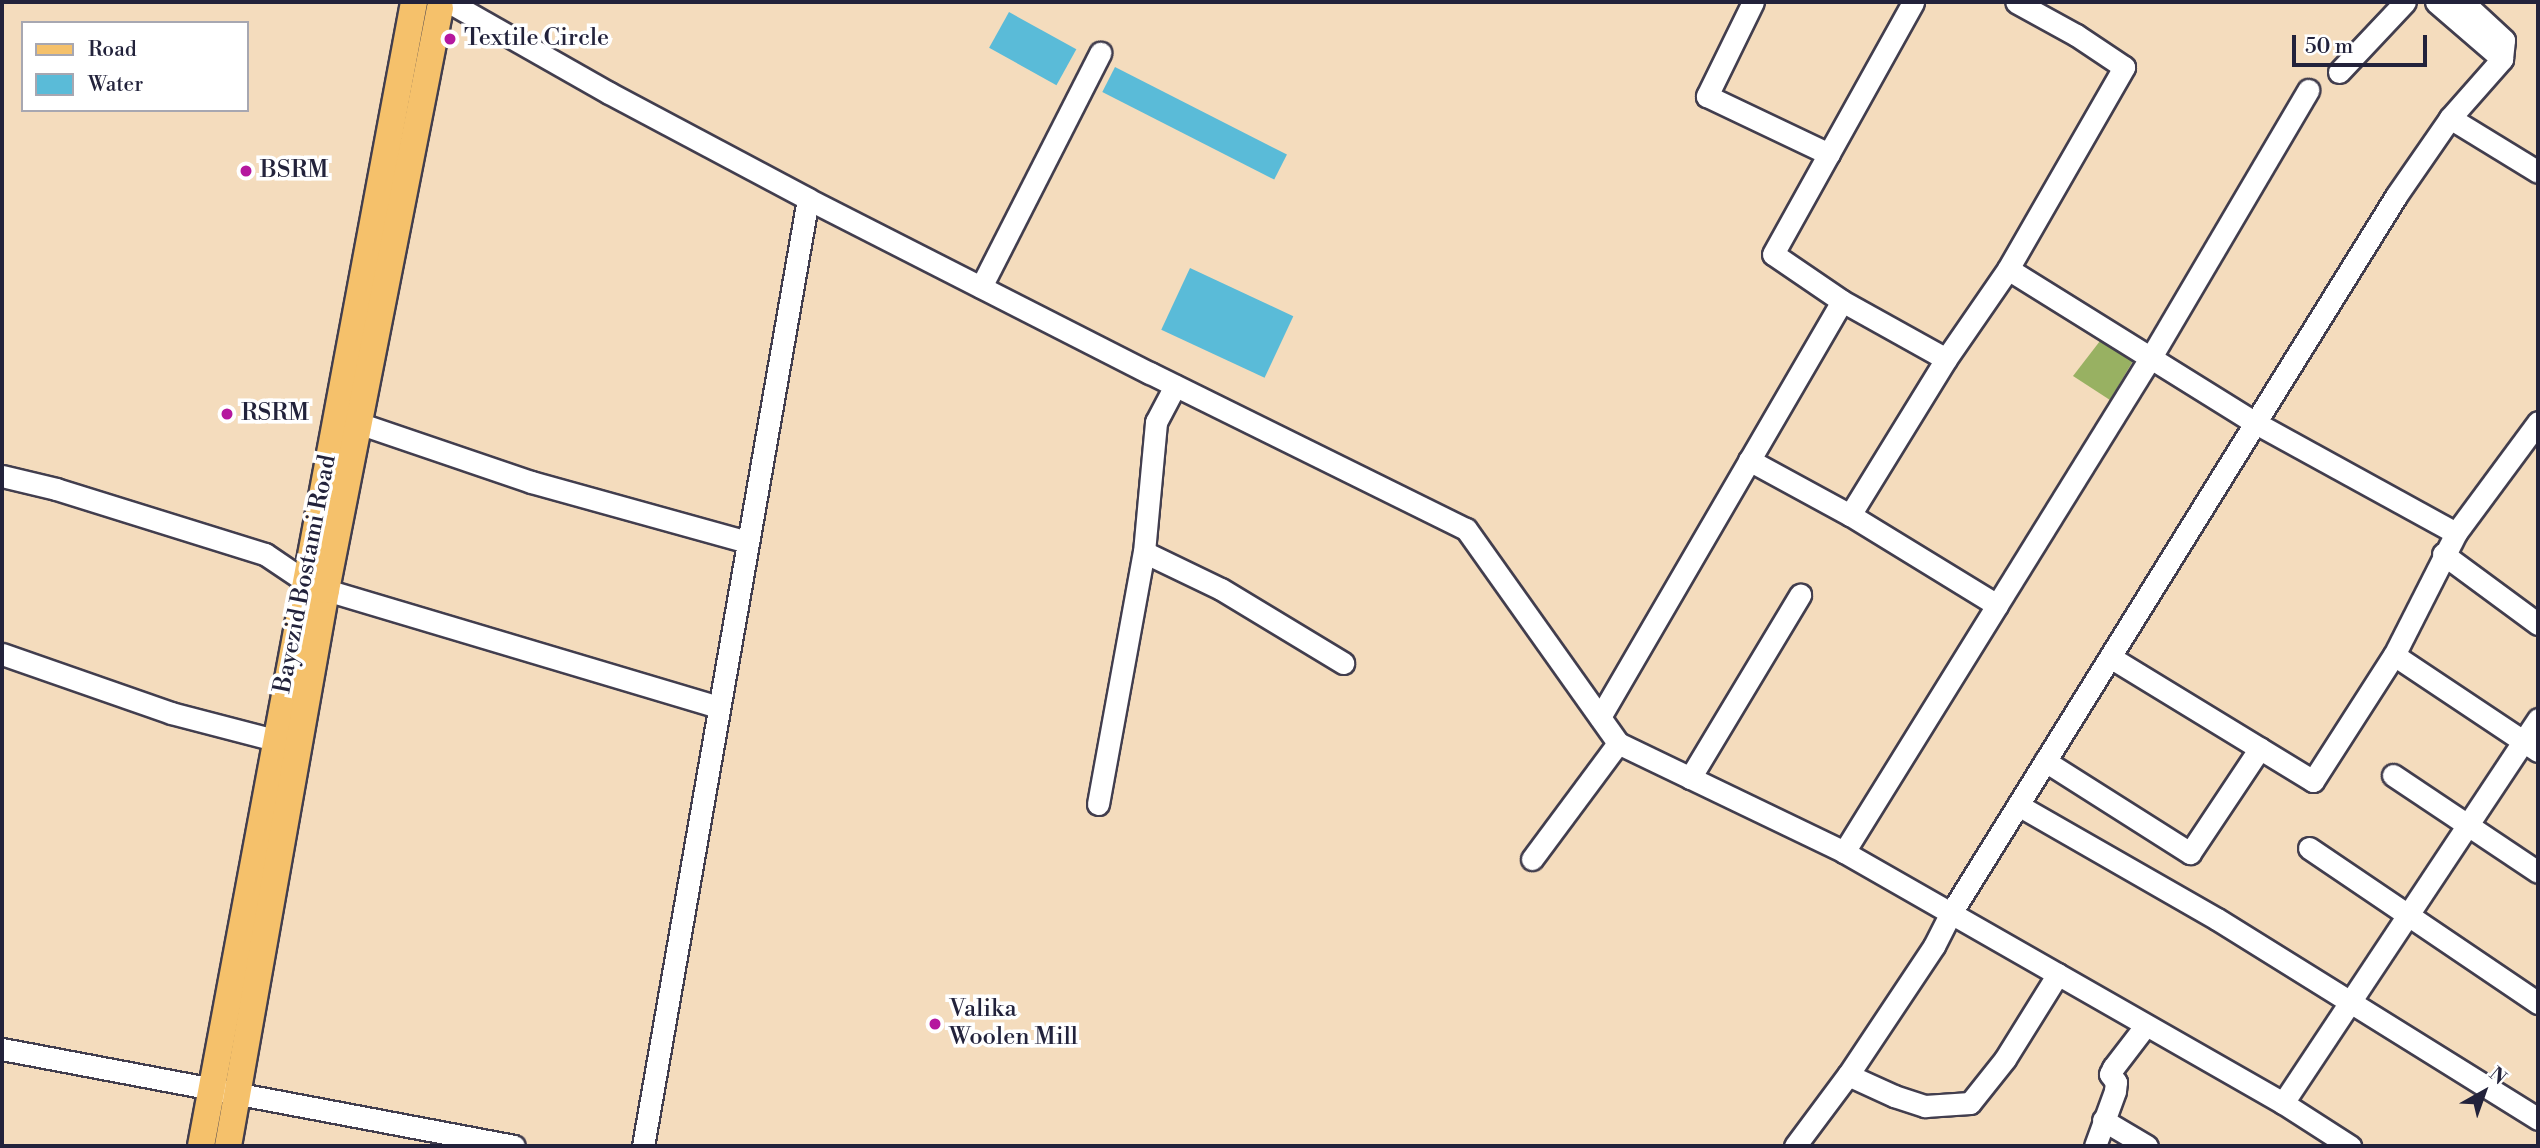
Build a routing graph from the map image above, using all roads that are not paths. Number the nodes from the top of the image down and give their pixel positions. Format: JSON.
{"nodes":[{"id":1,"x":1753,"y":2,"type":"edge"},
{"id":2,"x":1913,"y":2,"type":"edge"},
{"id":3,"x":2016,"y":2,"type":"edge"},
{"id":4,"x":2405,"y":2,"type":"edge"},
{"id":5,"x":2436,"y":2,"type":"edge"},
{"id":6,"x":2463,"y":2,"type":"edge"},
{"id":7,"x":433,"y":3,"type":"edge"},
{"id":8,"x":1100,"y":53,"type":"dead end"},
{"id":9,"x":2502,"y":59,"type":"junction"},
{"id":10,"x":2339,"y":72,"type":"dead end"},
{"id":11,"x":2308,"y":90,"type":"dead end"},
{"id":12,"x":2450,"y":118,"type":"junction"},
{"id":13,"x":1829,"y":154,"type":"junction"},
{"id":14,"x":2538,"y":172,"type":"edge"},
{"id":15,"x":808,"y":199,"type":"junction"},
{"id":16,"x":2008,"y":269,"type":"junction"},
{"id":17,"x":981,"y":288,"type":"junction"},
{"id":18,"x":1842,"y":301,"type":"junction"},
{"id":19,"x":2151,"y":357,"type":"junction"},
{"id":20,"x":1946,"y":359,"type":"junction"},
{"id":21,"x":1175,"y":386,"type":"junction"},
{"id":22,"x":2254,"y":422,"type":"junction"},
{"id":23,"x":2538,"y":422,"type":"edge"},
{"id":24,"x":358,"y":423,"type":"junction"},
{"id":25,"x":1749,"y":460,"type":"junction"},
{"id":26,"x":2,"y":476,"type":"edge"},
{"id":27,"x":1850,"y":515,"type":"junction"},
{"id":28,"x":2456,"y":533,"type":"junction"},
{"id":29,"x":748,"y":542,"type":"junction"},
{"id":30,"x":1144,"y":552,"type":"junction"},
{"id":31,"x":2443,"y":554,"type":"junction"},
{"id":32,"x":315,"y":586,"type":"junction"},
{"id":33,"x":1800,"y":595,"type":"dead end"},
{"id":34,"x":1997,"y":605,"type":"junction"},
{"id":35,"x":2538,"y":624,"type":"edge"},
{"id":36,"x":2,"y":654,"type":"edge"},
{"id":37,"x":2394,"y":655,"type":"junction"},
{"id":38,"x":2110,"y":657,"type":"junction"},
{"id":39,"x":1343,"y":663,"type":"dead end"},
{"id":40,"x":718,"y":707,"type":"junction"},
{"id":41,"x":1600,"y":717,"type":"junction"},
{"id":42,"x":2538,"y":719,"type":"edge"},
{"id":43,"x":1619,"y":743,"type":"junction"},
{"id":44,"x":286,"y":744,"type":"junction"},
{"id":45,"x":2531,"y":746,"type":"edge"},
{"id":46,"x":2260,"y":748,"type":"junction"},
{"id":47,"x":2045,"y":761,"type":"junction"},
{"id":48,"x":2393,"y":775,"type":"dead end"},
{"id":49,"x":1690,"y":778,"type":"junction"},
{"id":50,"x":1098,"y":804,"type":"dead end"},
{"id":51,"x":2018,"y":805,"type":"junction"},
{"id":52,"x":2467,"y":825,"type":"junction"},
{"id":53,"x":2309,"y":848,"type":"dead end"},
{"id":54,"x":1844,"y":852,"type":"junction"},
{"id":55,"x":1532,"y":859,"type":"dead end"},
{"id":56,"x":2538,"y":872,"type":"edge"},
{"id":57,"x":1951,"y":913,"type":"junction"},
{"id":58,"x":2408,"y":913,"type":"junction"},
{"id":59,"x":2057,"y":974,"type":"junction"},
{"id":60,"x":2349,"y":1001,"type":"junction"},
{"id":61,"x":2538,"y":1003,"type":"edge"},
{"id":62,"x":2146,"y":1025,"type":"junction"},
{"id":63,"x":2,"y":1049,"type":"edge"},
{"id":64,"x":1847,"y":1075,"type":"junction"},
{"id":65,"x":211,"y":1088,"type":"junction"},
{"id":66,"x":237,"y":1092,"type":"junction"},
{"id":67,"x":2283,"y":1104,"type":"junction"},
{"id":68,"x":2538,"y":1119,"type":"edge"},
{"id":69,"x":2103,"y":1120,"type":"junction"},
{"id":70,"x":201,"y":1146,"type":"edge"},
{"id":71,"x":228,"y":1146,"type":"edge"},
{"id":72,"x":514,"y":1146,"type":"edge"},
{"id":73,"x":643,"y":1146,"type":"edge"},
{"id":74,"x":1795,"y":1146,"type":"edge"},
{"id":75,"x":2095,"y":1146,"type":"edge"},
{"id":76,"x":2147,"y":1146,"type":"edge"},
{"id":77,"x":2350,"y":1146,"type":"edge"}],
"edges":[{"from":1,"to":13,"type":"street"},
{"from":2,"to":13,"type":"street"},
{"from":3,"to":16,"type":"street"},
{"from":4,"to":10,"type":"street"},
{"from":5,"to":9,"type":"street"},
{"from":6,"to":9,"type":"street"},
{"from":7,"to":15,"type":"street"},
{"from":7,"to":24,"type":"main road","name":"Bayezid Bostami Road"},
{"from":7,"to":32,"type":"main road","name":"Bayezid Bostami Road"},
{"from":8,"to":17,"type":"street"},
{"from":9,"to":12,"type":"street"},
{"from":11,"to":19,"type":"street"},
{"from":12,"to":14,"type":"street"},
{"from":12,"to":22,"type":"street"},
{"from":13,"to":18,"type":"street"},
{"from":15,"to":17,"type":"street"},
{"from":15,"to":29,"type":"street"},
{"from":16,"to":19,"type":"street"},
{"from":16,"to":20,"type":"street"},
{"from":17,"to":21,"type":"street"},
{"from":18,"to":20,"type":"street"},
{"from":18,"to":25,"type":"street"},
{"from":19,"to":22,"type":"street"},
{"from":19,"to":34,"type":"street"},
{"from":20,"to":27,"type":"street"},
{"from":21,"to":30,"type":"street"},
{"from":21,"to":41,"type":"street"},
{"from":22,"to":28,"type":"street"},
{"from":22,"to":38,"type":"street"},
{"from":23,"to":28,"type":"street"},
{"from":24,"to":29,"type":"street"},
{"from":24,"to":32,"type":"main road","name":"Bayezid Bostami Road"},
{"from":25,"to":27,"type":"street"},
{"from":25,"to":41,"type":"street"},
{"from":26,"to":32,"type":"street"},
{"from":27,"to":34,"type":"street"},
{"from":28,"to":31,"type":"street"},
{"from":29,"to":40,"type":"street"},
{"from":30,"to":39,"type":"street"},
{"from":30,"to":50,"type":"street"},
{"from":31,"to":35,"type":"street"},
{"from":31,"to":37,"type":"street"},
{"from":32,"to":40,"type":"street"},
{"from":32,"to":44,"type":"main road","name":"Bayezid Bostami Road"},
{"from":33,"to":49,"type":"street"},
{"from":34,"to":54,"type":"street"},
{"from":36,"to":44,"type":"street"},
{"from":37,"to":45,"type":"street"},
{"from":37,"to":46,"type":"street"},
{"from":38,"to":46,"type":"street"},
{"from":38,"to":47,"type":"street"},
{"from":40,"to":73,"type":"street"},
{"from":41,"to":43,"type":"street"},
{"from":42,"to":45,"type":"street"},
{"from":43,"to":49,"type":"street"},
{"from":43,"to":55,"type":"street"},
{"from":44,"to":65,"type":"main road","name":"Bayezid Bostami Road"},
{"from":44,"to":66,"type":"main road","name":"Bayezid Bostami Road"},
{"from":45,"to":52,"type":"street"},
{"from":46,"to":47,"type":"street"},
{"from":47,"to":51,"type":"street"},
{"from":48,"to":52,"type":"street"},
{"from":49,"to":54,"type":"street"},
{"from":51,"to":57,"type":"street"},
{"from":51,"to":60,"type":"street"},
{"from":52,"to":56,"type":"street"},
{"from":52,"to":58,"type":"street"},
{"from":53,"to":58,"type":"street"},
{"from":54,"to":57,"type":"street"},
{"from":57,"to":59,"type":"street"},
{"from":57,"to":64,"type":"street"},
{"from":58,"to":60,"type":"street"},
{"from":58,"to":61,"type":"street"},
{"from":59,"to":62,"type":"street"},
{"from":59,"to":64,"type":"street"},
{"from":60,"to":67,"type":"street"},
{"from":60,"to":68,"type":"street"},
{"from":62,"to":67,"type":"street"},
{"from":62,"to":69,"type":"street"},
{"from":63,"to":65,"type":"street"},
{"from":64,"to":74,"type":"street"},
{"from":65,"to":66,"type":"street"},
{"from":65,"to":70,"type":"main road","name":"Bayezid Bostami Road"},
{"from":66,"to":71,"type":"main road","name":"Bayezid Bostami Road"},
{"from":66,"to":72,"type":"street"},
{"from":67,"to":77,"type":"street"},
{"from":69,"to":75,"type":"street"},
{"from":69,"to":76,"type":"street"}]}
